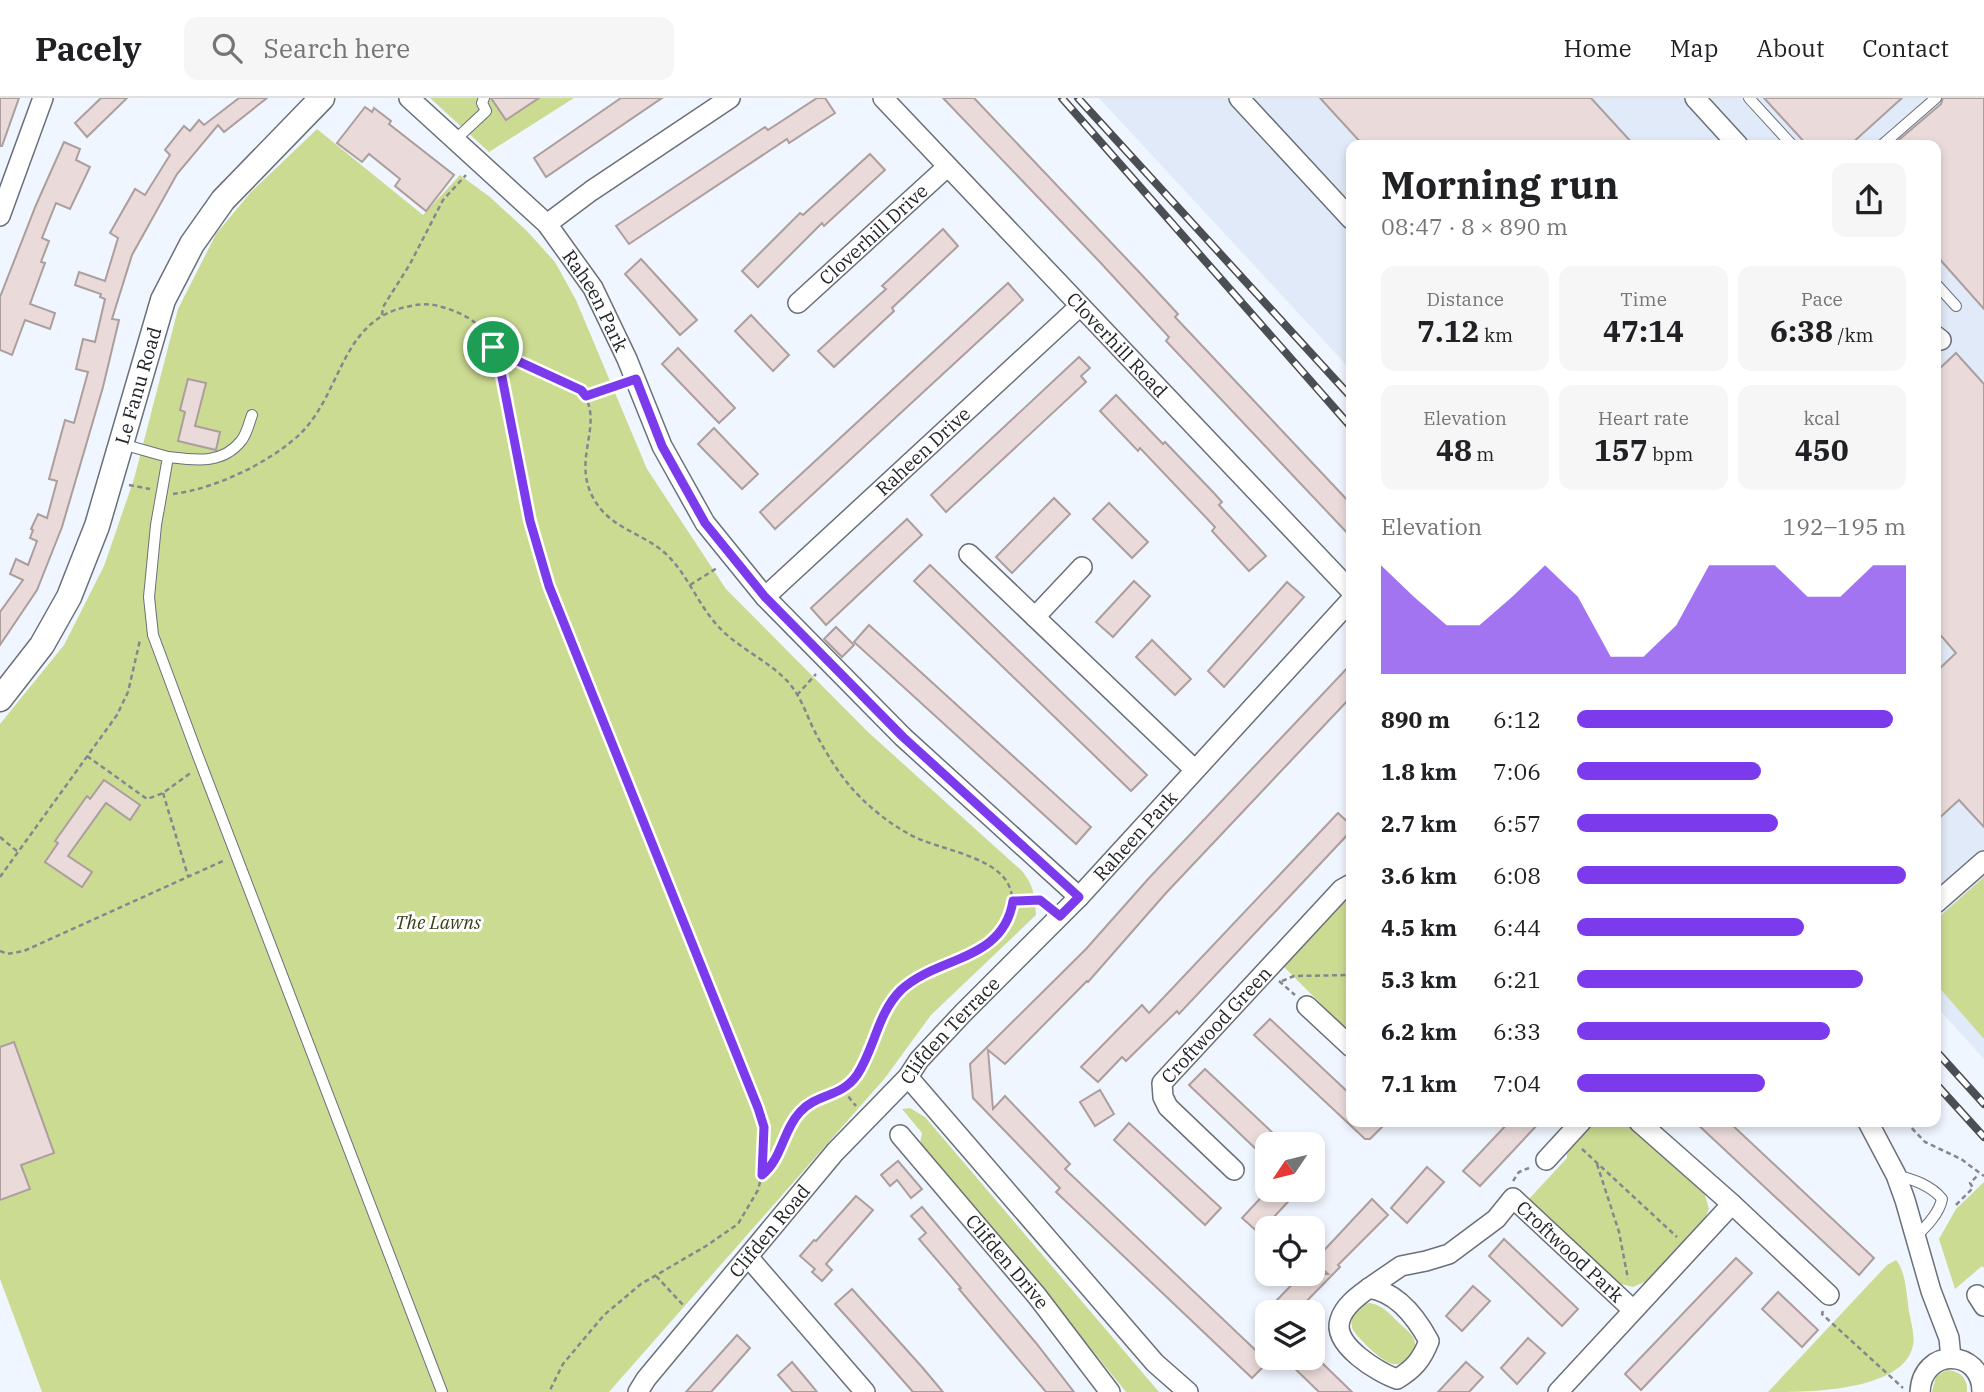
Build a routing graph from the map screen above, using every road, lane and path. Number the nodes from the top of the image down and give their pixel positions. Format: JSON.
{"nodes":[{"id":1,"x":43,"y":98,"type":"edge"},
{"id":2,"x":322,"y":98,"type":"edge"},
{"id":3,"x":409,"y":98,"type":"edge"},
{"id":4,"x":484,"y":98,"type":"edge"},
{"id":5,"x":730,"y":98,"type":"edge"},
{"id":6,"x":883,"y":98,"type":"edge"},
{"id":7,"x":1238,"y":98,"type":"edge"},
{"id":8,"x":1695,"y":98,"type":"edge"},
{"id":9,"x":1749,"y":98,"type":"edge"},
{"id":10,"x":1936,"y":98,"type":"edge"},
{"id":11,"x":709,"y":104,"type":"edge"},
{"id":12,"x":455,"y":140,"type":"junction"},
{"id":13,"x":1733,"y":140,"type":"edge"},
{"id":14,"x":1787,"y":140,"type":"edge"},
{"id":15,"x":1888,"y":140,"type":"edge"},
{"id":16,"x":480,"y":163,"type":"junction"},
{"id":17,"x":947,"y":167,"type":"junction"},
{"id":18,"x":1346,"y":214,"type":"edge"},
{"id":19,"x":0,"y":216,"type":"edge"},
{"id":20,"x":547,"y":224,"type":"junction"},
{"id":21,"x":1941,"y":290,"type":"edge"},
{"id":22,"x":798,"y":303,"type":"dead end"},
{"id":23,"x":1080,"y":306,"type":"junction"},
{"id":24,"x":1956,"y":306,"type":"dead end"},
{"id":25,"x":382,"y":315,"type":"junction"},
{"id":26,"x":493,"y":347,"type":"junction"},
{"id":27,"x":636,"y":379,"type":"junction"},
{"id":28,"x":586,"y":396,"type":"junction"},
{"id":29,"x":252,"y":415,"type":"dead end"},
{"id":30,"x":122,"y":444,"type":"junction"},
{"id":31,"x":168,"y":457,"type":"junction"},
{"id":32,"x":111,"y":481,"type":"junction"},
{"id":33,"x":161,"y":491,"type":"junction"},
{"id":34,"x":969,"y":554,"type":"dead end"},
{"id":35,"x":733,"y":558,"type":"junction"},
{"id":36,"x":1082,"y":567,"type":"dead end"},
{"id":37,"x":690,"y":585,"type":"junction"},
{"id":38,"x":1346,"y":586,"type":"edge"},
{"id":39,"x":765,"y":597,"type":"junction"},
{"id":40,"x":1346,"y":605,"type":"edge"},
{"id":41,"x":150,"y":611,"type":"junction"},
{"id":42,"x":1035,"y":617,"type":"junction"},
{"id":43,"x":828,"y":662,"type":"junction"},
{"id":44,"x":797,"y":695,"type":"junction"},
{"id":45,"x":0,"y":699,"type":"edge"},
{"id":46,"x":88,"y":756,"type":"junction"},
{"id":47,"x":201,"y":765,"type":"junction"},
{"id":48,"x":1194,"y":769,"type":"junction"},
{"id":49,"x":163,"y":793,"type":"junction"},
{"id":50,"x":0,"y":836,"type":"edge"},
{"id":51,"x":18,"y":852,"type":"junction"},
{"id":52,"x":236,"y":855,"type":"junction"},
{"id":53,"x":1984,"y":861,"type":"edge"},
{"id":54,"x":188,"y":876,"type":"junction"},
{"id":55,"x":0,"y":877,"type":"edge"},
{"id":56,"x":1346,"y":887,"type":"edge"},
{"id":57,"x":1079,"y":897,"type":"junction"},
{"id":58,"x":1941,"y":899,"type":"edge"},
{"id":59,"x":1013,"y":901,"type":"junction"},
{"id":60,"x":1060,"y":916,"type":"junction"},
{"id":61,"x":0,"y":951,"type":"edge"},
{"id":62,"x":1346,"y":975,"type":"edge"},
{"id":63,"x":1273,"y":976,"type":"junction"},
{"id":64,"x":1307,"y":1006,"type":"joint"},
{"id":65,"x":1346,"y":1042,"type":"edge"},
{"id":66,"x":908,"y":1077,"type":"junction"},
{"id":67,"x":1645,"y":1127,"type":"edge"},
{"id":68,"x":1871,"y":1127,"type":"edge"},
{"id":69,"x":1911,"y":1127,"type":"edge"},
{"id":70,"x":1575,"y":1128,"type":"edge"},
{"id":71,"x":900,"y":1135,"type":"dead end"},
{"id":72,"x":1546,"y":1160,"type":"joint"},
{"id":73,"x":1596,"y":1161,"type":"junction"},
{"id":74,"x":1234,"y":1170,"type":"dead end"},
{"id":75,"x":1979,"y":1174,"type":"junction"},
{"id":76,"x":762,"y":1175,"type":"junction"},
{"id":77,"x":1896,"y":1175,"type":"junction"},
{"id":78,"x":1984,"y":1176,"type":"edge"},
{"id":79,"x":1966,"y":1195,"type":"dead end"},
{"id":80,"x":1513,"y":1198,"type":"junction"},
{"id":81,"x":1732,"y":1204,"type":"junction"},
{"id":82,"x":1915,"y":1237,"type":"junction"},
{"id":83,"x":1690,"y":1249,"type":"junction"},
{"id":84,"x":749,"y":1258,"type":"junction"},
{"id":85,"x":656,"y":1276,"type":"junction"},
{"id":86,"x":1369,"y":1288,"type":"junction"},
{"id":87,"x":1829,"y":1295,"type":"joint"},
{"id":88,"x":1633,"y":1310,"type":"junction"},
{"id":89,"x":698,"y":1318,"type":"junction"},
{"id":90,"x":1951,"y":1358,"type":"junction"},
{"id":91,"x":1979,"y":1365,"type":"edge"},
{"id":92,"x":442,"y":1392,"type":"edge"},
{"id":93,"x":549,"y":1392,"type":"edge"},
{"id":94,"x":638,"y":1392,"type":"edge"},
{"id":95,"x":865,"y":1392,"type":"edge"},
{"id":96,"x":1110,"y":1392,"type":"edge"},
{"id":97,"x":1188,"y":1392,"type":"edge"},
{"id":98,"x":1558,"y":1392,"type":"edge"},
{"id":99,"x":1916,"y":1392,"type":"edge"},
{"id":100,"x":1982,"y":1392,"type":"edge"}],
"edges":[{"from":1,"to":19,"type":"street"},
{"from":2,"to":30,"type":"street","name":"Le Fanu Road"},
{"from":3,"to":12,"type":"street","name":"Raheen Park"},
{"from":4,"to":12,"type":"lane"},
{"from":5,"to":11,"type":"street"},
{"from":6,"to":17,"type":"street","name":"Cloverhill Road"},
{"from":7,"to":18,"type":"street"},
{"from":8,"to":13,"type":"street"},
{"from":9,"to":14,"type":"lane"},
{"from":10,"to":15,"type":"lane"},
{"from":11,"to":20,"type":"street"},
{"from":12,"to":16,"type":"street","name":"Raheen Park"},
{"from":16,"to":20,"type":"street","name":"Raheen Park"},
{"from":16,"to":25,"type":"path"},
{"from":17,"to":22,"type":"street","name":"Cloverhill Drive"},
{"from":17,"to":23,"type":"street","name":"Cloverhill Road"},
{"from":20,"to":27,"type":"street","name":"Raheen Park"},
{"from":21,"to":24,"type":"lane"},
{"from":23,"to":38,"type":"street","name":"Cloverhill Road"},
{"from":23,"to":39,"type":"street","name":"Raheen Drive"},
{"from":25,"to":26,"type":"path"},
{"from":25,"to":33,"type":"path"},
{"from":26,"to":28,"type":"path"},
{"from":26,"to":76,"type":"path"},
{"from":27,"to":28,"type":"path"},
{"from":27,"to":35,"type":"street","name":"Raheen Park"},
{"from":28,"to":37,"type":"path"},
{"from":29,"to":31,"type":"lane"},
{"from":30,"to":31,"type":"lane"},
{"from":30,"to":32,"type":"street","name":"Le Fanu Road"},
{"from":31,"to":33,"type":"lane"},
{"from":32,"to":33,"type":"path"},
{"from":32,"to":45,"type":"street","name":"Le Fanu Road"},
{"from":33,"to":41,"type":"lane"},
{"from":34,"to":42,"type":"street"},
{"from":35,"to":37,"type":"path"},
{"from":35,"to":39,"type":"street","name":"Raheen Park"},
{"from":36,"to":42,"type":"street"},
{"from":37,"to":44,"type":"path"},
{"from":39,"to":43,"type":"street","name":"Raheen Park"},
{"from":40,"to":48,"type":"street","name":"Raheen Park"},
{"from":41,"to":46,"type":"path"},
{"from":41,"to":47,"type":"lane"},
{"from":42,"to":48,"type":"street"},
{"from":43,"to":44,"type":"path"},
{"from":43,"to":57,"type":"street","name":"Raheen Park"},
{"from":44,"to":59,"type":"path"},
{"from":46,"to":49,"type":"path"},
{"from":46,"to":51,"type":"path"},
{"from":47,"to":49,"type":"path"},
{"from":47,"to":52,"type":"lane"},
{"from":48,"to":57,"type":"street","name":"Raheen Park"},
{"from":49,"to":54,"type":"path"},
{"from":50,"to":51,"type":"path"},
{"from":51,"to":55,"type":"path"},
{"from":52,"to":54,"type":"path"},
{"from":52,"to":92,"type":"lane"},
{"from":53,"to":58,"type":"street"},
{"from":54,"to":61,"type":"path"},
{"from":56,"to":63,"type":"street","name":"Croftwood Green"},
{"from":57,"to":60,"type":"street","name":"Clifden Terrace"},
{"from":59,"to":60,"type":"path"},
{"from":59,"to":76,"type":"path"},
{"from":60,"to":66,"type":"street","name":"Clifden Terrace"},
{"from":62,"to":63,"type":"path"},
{"from":63,"to":64,"type":"path"},
{"from":63,"to":74,"type":"street","name":"Croftwood Green"},
{"from":64,"to":65,"type":"street"},
{"from":66,"to":84,"type":"street","name":"Clifden Road"},
{"from":66,"to":97,"type":"street","name":"Clifden Terrace"},
{"from":67,"to":81,"type":"street"},
{"from":68,"to":77,"type":"street"},
{"from":69,"to":75,"type":"path"},
{"from":70,"to":72,"type":"street"},
{"from":70,"to":73,"type":"path"},
{"from":71,"to":96,"type":"street","name":"Clifden Drive"},
{"from":72,"to":80,"type":"path"},
{"from":73,"to":83,"type":"path"},
{"from":73,"to":88,"type":"path"},
{"from":75,"to":78,"type":"path"},
{"from":75,"to":79,"type":"path"},
{"from":76,"to":85,"type":"path"},
{"from":77,"to":82,"type":"street"},
{"from":77,"to":82,"type":"lane"},
{"from":80,"to":86,"type":"street","name":"Croftwood Park"},
{"from":80,"to":88,"type":"street","name":"Croftwood Park"},
{"from":81,"to":83,"type":"street","name":"Croftwood Park"},
{"from":81,"to":87,"type":"street"},
{"from":82,"to":90,"type":"street"},
{"from":83,"to":88,"type":"street","name":"Croftwood Park"},
{"from":84,"to":89,"type":"street","name":"Clifden Road"},
{"from":84,"to":95,"type":"street"},
{"from":85,"to":89,"type":"path"},
{"from":85,"to":93,"type":"path"},
{"from":86,"to":86,"type":"street","name":"Croftwood Park"},
{"from":87,"to":99,"type":"path"},
{"from":88,"to":98,"type":"street","name":"Croftwood Park"},
{"from":89,"to":94,"type":"street","name":"Clifden Road"},
{"from":90,"to":91,"type":"street"},
{"from":90,"to":99,"type":"street"},
{"from":91,"to":100,"type":"street"}]}
